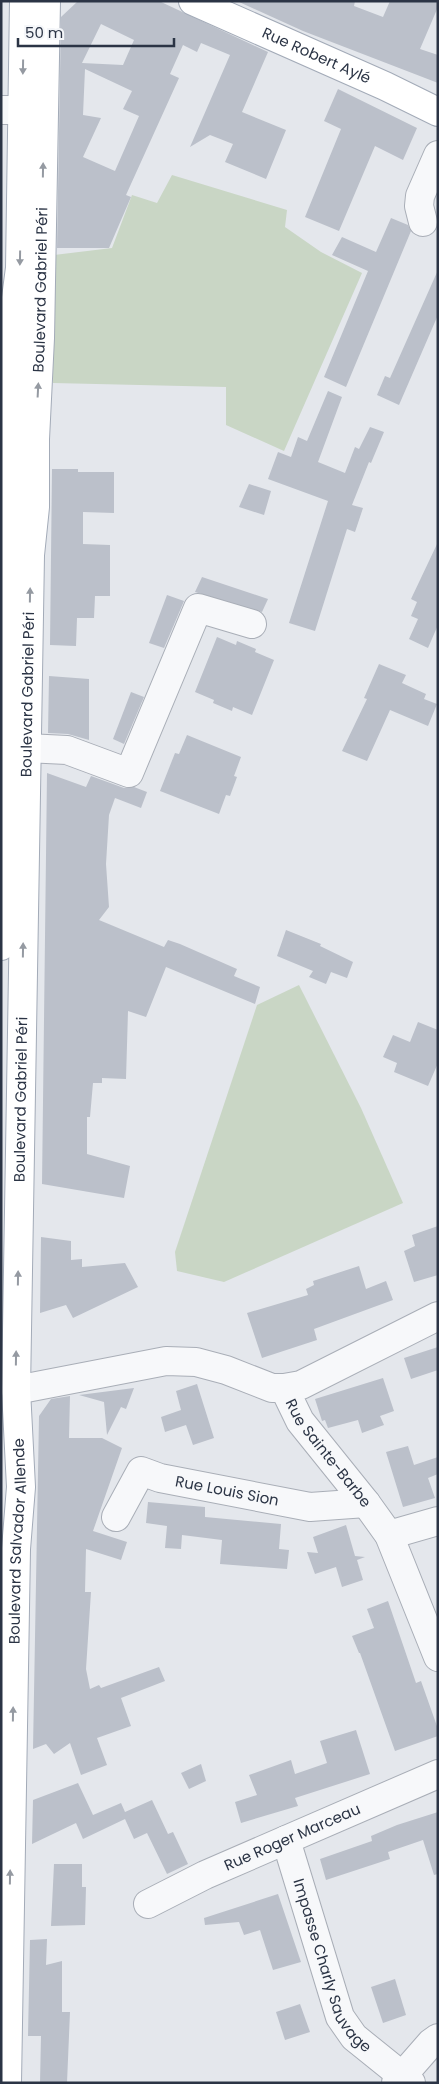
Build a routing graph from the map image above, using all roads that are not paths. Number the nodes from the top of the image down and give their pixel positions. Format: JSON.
{"nodes":[{"id":1,"x":24,"y":1,"type":"edge"},
{"id":2,"x":46,"y":1,"type":"edge"},
{"id":3,"x":193,"y":1,"type":"edge"},
{"id":4,"x":12,"y":110,"type":"edge"},
{"id":5,"x":438,"y":112,"type":"edge"},
{"id":6,"x":438,"y":155,"type":"edge"},
{"id":7,"x":423,"y":222,"type":"dead end"},
{"id":8,"x":16,"y":434,"type":"edge"},
{"id":9,"x":252,"y":624,"type":"dead end"},
{"id":10,"x":26,"y":748,"type":"junction"},
{"id":11,"x":1,"y":946,"type":"edge"},
{"id":12,"x":438,"y":1316,"type":"edge"},
{"id":13,"x":6,"y":1388,"type":"edge"},
{"id":14,"x":284,"y":1388,"type":"junction"},
{"id":15,"x":366,"y":1504,"type":"junction"},
{"id":16,"x":116,"y":1518,"type":"dead end"},
{"id":17,"x":438,"y":1521,"type":"edge"},
{"id":18,"x":389,"y":1535,"type":"junction"},
{"id":19,"x":438,"y":1657,"type":"edge"},
{"id":20,"x":438,"y":1774,"type":"edge"},
{"id":21,"x":286,"y":1840,"type":"junction"},
{"id":22,"x":148,"y":1904,"type":"dead end"},
{"id":23,"x":438,"y":2038,"type":"edge"},
{"id":24,"x":403,"y":2080,"type":"edge"},
{"id":25,"x":7,"y":2083,"type":"edge"}],
"edges":[{"from":1,"to":4,"type":"main road","name":"Boulevard Gabriel Péri","one_way":true},
{"from":8,"to":2,"type":"main road","name":"Boulevard Gabriel Péri","one_way":true},
{"from":3,"to":5,"type":"main road","name":"Rue Robert Aylé"},
{"from":4,"to":8,"type":"main road","name":"Boulevard Gabriel Péri","one_way":true},
{"from":6,"to":7,"type":"street"},
{"from":10,"to":8,"type":"main road","name":"Boulevard Gabriel Péri","one_way":true},
{"from":8,"to":11,"type":"main road","name":"Boulevard Gabriel Péri"},
{"from":9,"to":10,"type":"street"},
{"from":13,"to":10,"type":"main road","name":"Boulevard Gabriel Péri","one_way":true},
{"from":12,"to":14,"type":"street"},
{"from":13,"to":14,"type":"street","name":"Rue Sainte-Barbe"},
{"from":25,"to":13,"type":"main road","name":"Boulevard Salvador Allende","one_way":true},
{"from":14,"to":15,"type":"street","name":"Rue Sainte-Barbe"},
{"from":15,"to":16,"type":"street","name":"Rue Louis Sion"},
{"from":15,"to":18,"type":"street","name":"Rue Sainte-Barbe"},
{"from":17,"to":18,"type":"street"},
{"from":18,"to":19,"type":"street","name":"Rue Sainte-Barbe"},
{"from":20,"to":21,"type":"street","name":"Rue Roger Marceau"},
{"from":21,"to":22,"type":"street","name":"Rue Roger Marceau"},
{"from":21,"to":24,"type":"street","name":"Impasse Charly Sauvage"},
{"from":23,"to":24,"type":"street"}]}
